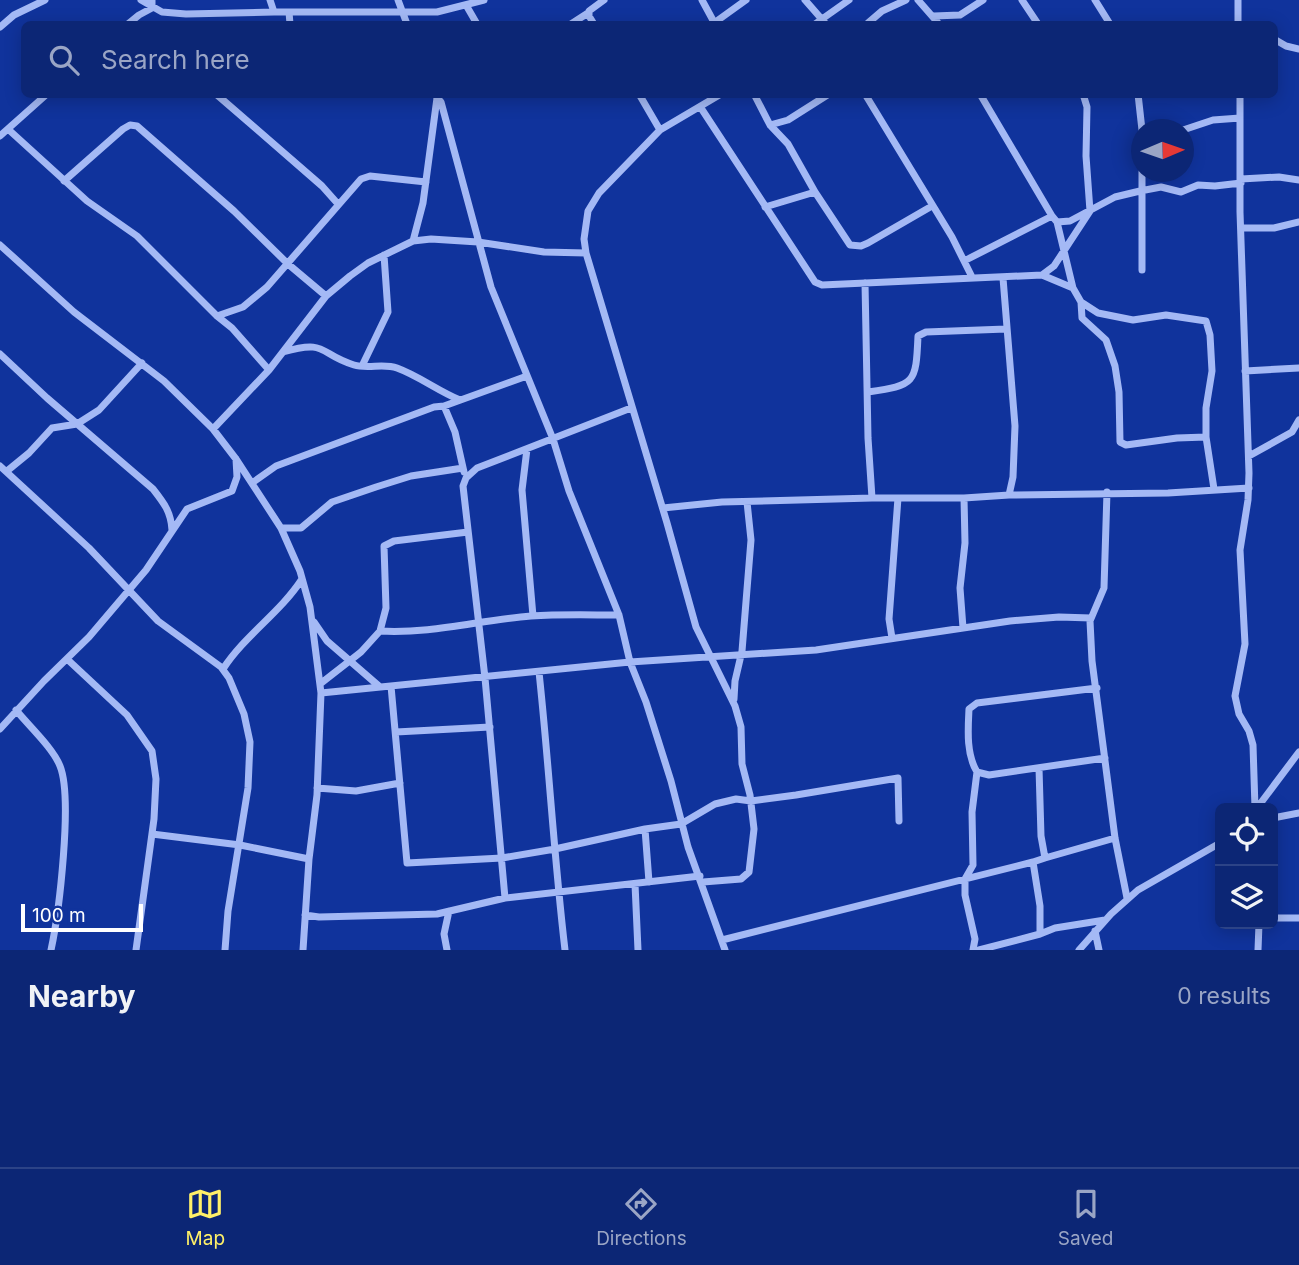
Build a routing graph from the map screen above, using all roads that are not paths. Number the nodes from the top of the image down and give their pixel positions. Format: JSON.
{"nodes":[{"id":1,"x":45,"y":0,"type":"edge"},
{"id":2,"x":141,"y":0,"type":"edge"},
{"id":3,"x":270,"y":0,"type":"edge"},
{"id":4,"x":398,"y":0,"type":"edge"},
{"id":5,"x":484,"y":0,"type":"edge"},
{"id":6,"x":604,"y":0,"type":"edge"},
{"id":7,"x":702,"y":0,"type":"edge"},
{"id":8,"x":746,"y":0,"type":"edge"},
{"id":9,"x":805,"y":0,"type":"edge"},
{"id":10,"x":849,"y":0,"type":"edge"},
{"id":11,"x":906,"y":0,"type":"edge"},
{"id":12,"x":918,"y":0,"type":"edge"},
{"id":13,"x":983,"y":0,"type":"edge"},
{"id":14,"x":1022,"y":0,"type":"edge"},
{"id":15,"x":1095,"y":0,"type":"edge"},
{"id":16,"x":1238,"y":0,"type":"edge"},
{"id":17,"x":32,"y":3,"type":"edge"},
{"id":18,"x":152,"y":4,"type":"edge"},
{"id":19,"x":466,"y":5,"type":"junction"},
{"id":20,"x":274,"y":12,"type":"junction"},
{"id":21,"x":289,"y":12,"type":"junction"},
{"id":22,"x":589,"y":13,"type":"junction"},
{"id":23,"x":402,"y":14,"type":"junction"},
{"id":24,"x":934,"y":16,"type":"junction"},
{"id":25,"x":134,"y":21,"type":"edge"},
{"id":26,"x":290,"y":21,"type":"edge"},
{"id":27,"x":406,"y":21,"type":"edge"},
{"id":28,"x":475,"y":21,"type":"edge"},
{"id":29,"x":576,"y":21,"type":"edge"},
{"id":30,"x":593,"y":21,"type":"edge"},
{"id":31,"x":712,"y":21,"type":"edge"},
{"id":32,"x":718,"y":21,"type":"edge"},
{"id":33,"x":820,"y":21,"type":"edge"},
{"id":34,"x":823,"y":21,"type":"edge"},
{"id":35,"x":870,"y":21,"type":"edge"},
{"id":36,"x":937,"y":21,"type":"edge"},
{"id":37,"x":1036,"y":21,"type":"edge"},
{"id":38,"x":1108,"y":21,"type":"edge"},
{"id":39,"x":1238,"y":21,"type":"edge"},
{"id":40,"x":0,"y":27,"type":"edge"},
{"id":41,"x":1278,"y":41,"type":"edge"},
{"id":42,"x":1299,"y":49,"type":"edge"},
{"id":43,"x":43,"y":98,"type":"edge"},
{"id":44,"x":221,"y":98,"type":"edge"},
{"id":45,"x":231,"y":98,"type":"edge"},
{"id":46,"x":434,"y":98,"type":"edge"},
{"id":47,"x":436,"y":98,"type":"edge"},
{"id":48,"x":641,"y":98,"type":"edge"},
{"id":49,"x":715,"y":98,"type":"edge"},
{"id":50,"x":756,"y":98,"type":"edge"},
{"id":51,"x":823,"y":98,"type":"edge"},
{"id":52,"x":867,"y":98,"type":"edge"},
{"id":53,"x":982,"y":98,"type":"edge"},
{"id":54,"x":1084,"y":98,"type":"edge"},
{"id":55,"x":1138,"y":98,"type":"edge"},
{"id":56,"x":1240,"y":98,"type":"edge"},
{"id":57,"x":230,"y":106,"type":"junction"},
{"id":58,"x":701,"y":108,"type":"junction"},
{"id":59,"x":1240,"y":118,"type":"junction"},
{"id":60,"x":1141,"y":119,"type":"edge"},
{"id":61,"x":770,"y":125,"type":"junction"},
{"id":62,"x":1194,"y":126,"type":"edge"},
{"id":63,"x":9,"y":130,"type":"junction"},
{"id":64,"x":660,"y":130,"type":"junction"},
{"id":65,"x":0,"y":136,"type":"edge"},
{"id":66,"x":1299,"y":180,"type":"edge"},
{"id":67,"x":64,"y":181,"type":"junction"},
{"id":68,"x":1241,"y":181,"type":"junction"},
{"id":69,"x":426,"y":182,"type":"junction"},
{"id":70,"x":1141,"y":182,"type":"edge"},
{"id":71,"x":1140,"y":191,"type":"junction"},
{"id":72,"x":815,"y":192,"type":"junction"},
{"id":73,"x":338,"y":204,"type":"junction"},
{"id":74,"x":765,"y":206,"type":"junction"},
{"id":75,"x":932,"y":206,"type":"junction"},
{"id":76,"x":1090,"y":211,"type":"junction"},
{"id":77,"x":1055,"y":219,"type":"junction"},
{"id":78,"x":1299,"y":222,"type":"edge"},
{"id":79,"x":1241,"y":228,"type":"junction"},
{"id":80,"x":412,"y":241,"type":"junction"},
{"id":81,"x":478,"y":242,"type":"junction"},
{"id":82,"x":0,"y":245,"type":"edge"},
{"id":83,"x":1063,"y":252,"type":"junction"},
{"id":84,"x":586,"y":253,"type":"junction"},
{"id":85,"x":384,"y":255,"type":"junction"},
{"id":86,"x":966,"y":260,"type":"junction"},
{"id":87,"x":288,"y":264,"type":"junction"},
{"id":88,"x":1142,"y":270,"type":"dead end"},
{"id":89,"x":1042,"y":275,"type":"junction"},
{"id":90,"x":972,"y":277,"type":"junction"},
{"id":91,"x":1003,"y":278,"type":"junction"},
{"id":92,"x":864,"y":283,"type":"junction"},
{"id":93,"x":1073,"y":288,"type":"junction"},
{"id":94,"x":326,"y":296,"type":"junction"},
{"id":95,"x":1081,"y":302,"type":"junction"},
{"id":96,"x":217,"y":316,"type":"junction"},
{"id":97,"x":1006,"y":329,"type":"junction"},
{"id":98,"x":282,"y":352,"type":"junction"},
{"id":99,"x":0,"y":354,"type":"edge"},
{"id":100,"x":142,"y":363,"type":"junction"},
{"id":101,"x":362,"y":366,"type":"junction"},
{"id":102,"x":1299,"y":368,"type":"edge"},
{"id":103,"x":269,"y":370,"type":"junction"},
{"id":104,"x":1245,"y":371,"type":"junction"},
{"id":105,"x":527,"y":376,"type":"junction"},
{"id":106,"x":867,"y":392,"type":"junction"},
{"id":107,"x":460,"y":400,"type":"junction"},
{"id":108,"x":444,"y":406,"type":"junction"},
{"id":109,"x":631,"y":408,"type":"junction"},
{"id":110,"x":1299,"y":421,"type":"edge"},
{"id":111,"x":77,"y":424,"type":"junction"},
{"id":112,"x":213,"y":429,"type":"junction"},
{"id":113,"x":1206,"y":437,"type":"junction"},
{"id":114,"x":553,"y":439,"type":"junction"},
{"id":115,"x":527,"y":449,"type":"junction"},
{"id":116,"x":1249,"y":456,"type":"junction"},
{"id":117,"x":236,"y":459,"type":"junction"},
{"id":118,"x":463,"y":468,"type":"junction"},
{"id":119,"x":3,"y":469,"type":"edge"},
{"id":120,"x":466,"y":478,"type":"junction"},
{"id":121,"x":252,"y":483,"type":"junction"},
{"id":122,"x":1249,"y":488,"type":"junction"},
{"id":123,"x":1214,"y":489,"type":"junction"},
{"id":124,"x":1107,"y":492,"type":"junction"},
{"id":125,"x":1009,"y":495,"type":"junction"},
{"id":126,"x":872,"y":498,"type":"junction"},
{"id":127,"x":898,"y":498,"type":"junction"},
{"id":128,"x":964,"y":498,"type":"junction"},
{"id":129,"x":747,"y":502,"type":"junction"},
{"id":130,"x":663,"y":508,"type":"junction"},
{"id":131,"x":281,"y":528,"type":"junction"},
{"id":132,"x":172,"y":531,"type":"junction"},
{"id":133,"x":468,"y":532,"type":"junction"},
{"id":134,"x":302,"y":579,"type":"junction"},
{"id":135,"x":128,"y":589,"type":"junction"},
{"id":136,"x":618,"y":615,"type":"junction"},
{"id":137,"x":533,"y":616,"type":"junction"},
{"id":138,"x":1091,"y":618,"type":"junction"},
{"id":139,"x":312,"y":619,"type":"junction"},
{"id":140,"x":480,"y":622,"type":"junction"},
{"id":141,"x":963,"y":628,"type":"junction"},
{"id":142,"x":380,"y":631,"type":"junction"},
{"id":143,"x":892,"y":638,"type":"junction"},
{"id":144,"x":741,"y":654,"type":"junction"},
{"id":145,"x":709,"y":656,"type":"junction"},
{"id":146,"x":67,"y":659,"type":"junction"},
{"id":147,"x":351,"y":660,"type":"junction"},
{"id":148,"x":630,"y":662,"type":"junction"},
{"id":149,"x":223,"y":669,"type":"junction"},
{"id":150,"x":539,"y":672,"type":"junction"},
{"id":151,"x":485,"y":678,"type":"junction"},
{"id":152,"x":320,"y":684,"type":"junction"},
{"id":153,"x":391,"y":686,"type":"junction"},
{"id":154,"x":380,"y":687,"type":"junction"},
{"id":155,"x":1097,"y":688,"type":"junction"},
{"id":156,"x":321,"y":693,"type":"junction"},
{"id":157,"x":735,"y":706,"type":"junction"},
{"id":158,"x":16,"y":710,"type":"junction"},
{"id":159,"x":490,"y":727,"type":"junction"},
{"id":160,"x":0,"y":729,"type":"edge"},
{"id":161,"x":396,"y":732,"type":"junction"},
{"id":162,"x":1299,"y":752,"type":"edge"},
{"id":163,"x":1105,"y":758,"type":"junction"},
{"id":164,"x":1039,"y":768,"type":"junction"},
{"id":165,"x":977,"y":772,"type":"junction"},
{"id":166,"x":400,"y":783,"type":"junction"},
{"id":167,"x":317,"y":788,"type":"junction"},
{"id":168,"x":751,"y":801,"type":"junction"},
{"id":169,"x":1256,"y":803,"type":"edge"},
{"id":170,"x":1260,"y":803,"type":"edge"},
{"id":171,"x":1299,"y":813,"type":"edge"},
{"id":172,"x":1278,"y":817,"type":"edge"},
{"id":173,"x":899,"y":821,"type":"dead end"},
{"id":174,"x":681,"y":824,"type":"junction"},
{"id":175,"x":645,"y":829,"type":"junction"},
{"id":176,"x":152,"y":834,"type":"junction"},
{"id":177,"x":1115,"y":838,"type":"junction"},
{"id":178,"x":240,"y":845,"type":"junction"},
{"id":179,"x":1215,"y":846,"type":"edge"},
{"id":180,"x":555,"y":849,"type":"junction"},
{"id":181,"x":502,"y":858,"type":"junction"},
{"id":182,"x":1045,"y":858,"type":"junction"},
{"id":183,"x":309,"y":859,"type":"junction"},
{"id":184,"x":1033,"y":862,"type":"junction"},
{"id":185,"x":701,"y":879,"type":"junction"},
{"id":186,"x":965,"y":879,"type":"junction"},
{"id":187,"x":649,"y":882,"type":"junction"},
{"id":188,"x":635,"y":884,"type":"junction"},
{"id":189,"x":558,"y":892,"type":"junction"},
{"id":190,"x":505,"y":898,"type":"junction"},
{"id":191,"x":1127,"y":898,"type":"junction"},
{"id":192,"x":449,"y":911,"type":"junction"},
{"id":193,"x":305,"y":915,"type":"junction"},
{"id":194,"x":1278,"y":918,"type":"edge"},
{"id":195,"x":1299,"y":918,"type":"edge"},
{"id":196,"x":1105,"y":920,"type":"junction"},
{"id":197,"x":1259,"y":929,"type":"edge"},
{"id":198,"x":1095,"y":931,"type":"junction"},
{"id":199,"x":1040,"y":934,"type":"junction"},
{"id":200,"x":722,"y":940,"type":"junction"},
{"id":201,"x":51,"y":950,"type":"edge"},
{"id":202,"x":136,"y":950,"type":"edge"},
{"id":203,"x":225,"y":950,"type":"edge"},
{"id":204,"x":303,"y":950,"type":"edge"},
{"id":205,"x":447,"y":950,"type":"edge"},
{"id":206,"x":565,"y":950,"type":"edge"},
{"id":207,"x":638,"y":950,"type":"edge"},
{"id":208,"x":725,"y":950,"type":"edge"},
{"id":209,"x":973,"y":950,"type":"edge"},
{"id":210,"x":979,"y":950,"type":"edge"},
{"id":211,"x":1079,"y":950,"type":"edge"},
{"id":212,"x":1099,"y":950,"type":"edge"},
{"id":213,"x":1258,"y":950,"type":"edge"}],
"edges":[{"from":1,"to":17,"type":"street"},
{"from":2,"to":18,"type":"street"},
{"from":3,"to":20,"type":"street"},
{"from":4,"to":23,"type":"street"},
{"from":5,"to":19,"type":"street"},
{"from":6,"to":22,"type":"street"},
{"from":7,"to":31,"type":"street"},
{"from":8,"to":32,"type":"street"},
{"from":9,"to":33,"type":"street"},
{"from":10,"to":34,"type":"street"},
{"from":11,"to":35,"type":"street"},
{"from":12,"to":24,"type":"street"},
{"from":13,"to":24,"type":"street"},
{"from":14,"to":37,"type":"street"},
{"from":15,"to":38,"type":"street"},
{"from":16,"to":39,"type":"street"},
{"from":17,"to":40,"type":"street"},
{"from":18,"to":20,"type":"street"},
{"from":18,"to":25,"type":"street"},
{"from":19,"to":23,"type":"street"},
{"from":19,"to":28,"type":"street"},
{"from":20,"to":21,"type":"street"},
{"from":21,"to":23,"type":"street"},
{"from":21,"to":26,"type":"street"},
{"from":22,"to":29,"type":"street"},
{"from":22,"to":30,"type":"street"},
{"from":23,"to":27,"type":"street"},
{"from":24,"to":36,"type":"street"},
{"from":41,"to":42,"type":"street"},
{"from":43,"to":63,"type":"street"},
{"from":44,"to":57,"type":"street"},
{"from":45,"to":57,"type":"street"},
{"from":46,"to":69,"type":"street"},
{"from":47,"to":81,"type":"street"},
{"from":48,"to":64,"type":"street"},
{"from":49,"to":58,"type":"street"},
{"from":50,"to":61,"type":"street"},
{"from":51,"to":61,"type":"street"},
{"from":52,"to":75,"type":"street"},
{"from":53,"to":77,"type":"street"},
{"from":54,"to":76,"type":"street"},
{"from":55,"to":60,"type":"street"},
{"from":56,"to":59,"type":"street"},
{"from":57,"to":73,"type":"street"},
{"from":58,"to":64,"type":"street"},
{"from":58,"to":74,"type":"street"},
{"from":59,"to":62,"type":"street"},
{"from":59,"to":68,"type":"street"},
{"from":61,"to":72,"type":"street"},
{"from":63,"to":65,"type":"street"},
{"from":63,"to":67,"type":"street"},
{"from":64,"to":84,"type":"street"},
{"from":66,"to":68,"type":"street"},
{"from":67,"to":87,"type":"street"},
{"from":67,"to":96,"type":"street"},
{"from":68,"to":71,"type":"street"},
{"from":68,"to":79,"type":"street"},
{"from":69,"to":73,"type":"street"},
{"from":69,"to":80,"type":"street"},
{"from":70,"to":71,"type":"street"},
{"from":71,"to":76,"type":"street"},
{"from":71,"to":88,"type":"street"},
{"from":72,"to":74,"type":"street"},
{"from":72,"to":75,"type":"street"},
{"from":73,"to":87,"type":"street"},
{"from":74,"to":92,"type":"street"},
{"from":75,"to":86,"type":"street"},
{"from":76,"to":77,"type":"street"},
{"from":76,"to":83,"type":"street"},
{"from":77,"to":83,"type":"street"},
{"from":77,"to":86,"type":"street"},
{"from":78,"to":79,"type":"street"},
{"from":79,"to":104,"type":"street"},
{"from":80,"to":81,"type":"street"},
{"from":80,"to":85,"type":"street"},
{"from":81,"to":84,"type":"street"},
{"from":81,"to":105,"type":"street"},
{"from":82,"to":100,"type":"street"},
{"from":83,"to":89,"type":"street"},
{"from":83,"to":93,"type":"street"},
{"from":84,"to":109,"type":"street"},
{"from":85,"to":94,"type":"street"},
{"from":85,"to":101,"type":"street"},
{"from":86,"to":90,"type":"street"},
{"from":87,"to":94,"type":"street"},
{"from":87,"to":96,"type":"street"},
{"from":89,"to":91,"type":"street"},
{"from":89,"to":93,"type":"street"},
{"from":90,"to":91,"type":"street"},
{"from":90,"to":92,"type":"street"},
{"from":91,"to":97,"type":"street"},
{"from":92,"to":106,"type":"street"},
{"from":93,"to":95,"type":"street"},
{"from":94,"to":98,"type":"street"},
{"from":95,"to":113,"type":"street"},
{"from":95,"to":113,"type":"street"},
{"from":96,"to":103,"type":"street"},
{"from":97,"to":106,"type":"street"},
{"from":97,"to":125,"type":"street"},
{"from":98,"to":101,"type":"street"},
{"from":98,"to":103,"type":"street"},
{"from":99,"to":111,"type":"street"},
{"from":100,"to":111,"type":"street"},
{"from":100,"to":112,"type":"street"},
{"from":101,"to":107,"type":"street"},
{"from":102,"to":104,"type":"street"},
{"from":103,"to":112,"type":"street"},
{"from":104,"to":116,"type":"street"},
{"from":105,"to":107,"type":"street"},
{"from":105,"to":114,"type":"street"},
{"from":106,"to":126,"type":"street"},
{"from":107,"to":108,"type":"street"},
{"from":108,"to":118,"type":"street"},
{"from":108,"to":121,"type":"street"},
{"from":109,"to":114,"type":"street"},
{"from":109,"to":130,"type":"street"},
{"from":110,"to":116,"type":"street"},
{"from":111,"to":119,"type":"street"},
{"from":111,"to":132,"type":"street"},
{"from":112,"to":117,"type":"street"},
{"from":113,"to":123,"type":"street"},
{"from":114,"to":115,"type":"street"},
{"from":114,"to":136,"type":"street"},
{"from":115,"to":120,"type":"street"},
{"from":115,"to":137,"type":"street"},
{"from":116,"to":122,"type":"street"},
{"from":117,"to":121,"type":"street"},
{"from":117,"to":132,"type":"street"},
{"from":118,"to":120,"type":"street"},
{"from":118,"to":131,"type":"street"},
{"from":119,"to":135,"type":"street"},
{"from":120,"to":133,"type":"street"},
{"from":121,"to":131,"type":"street"},
{"from":122,"to":123,"type":"street"},
{"from":122,"to":169,"type":"street"},
{"from":123,"to":124,"type":"street"},
{"from":124,"to":125,"type":"street"},
{"from":124,"to":138,"type":"street"},
{"from":125,"to":128,"type":"street"},
{"from":126,"to":127,"type":"street"},
{"from":126,"to":129,"type":"street"},
{"from":127,"to":128,"type":"street"},
{"from":127,"to":143,"type":"street"},
{"from":128,"to":141,"type":"street"},
{"from":129,"to":130,"type":"street"},
{"from":129,"to":144,"type":"street"},
{"from":130,"to":145,"type":"street"},
{"from":131,"to":134,"type":"street"},
{"from":132,"to":135,"type":"street"},
{"from":133,"to":140,"type":"street"},
{"from":133,"to":142,"type":"street"},
{"from":134,"to":139,"type":"street"},
{"from":134,"to":149,"type":"street"},
{"from":135,"to":146,"type":"street"},
{"from":135,"to":149,"type":"street"},
{"from":136,"to":137,"type":"street"},
{"from":136,"to":148,"type":"street"},
{"from":137,"to":140,"type":"street"},
{"from":138,"to":141,"type":"street"},
{"from":138,"to":155,"type":"street"},
{"from":139,"to":147,"type":"street"},
{"from":139,"to":152,"type":"street"},
{"from":140,"to":142,"type":"street"},
{"from":140,"to":151,"type":"street"},
{"from":141,"to":143,"type":"street"},
{"from":142,"to":147,"type":"street"},
{"from":143,"to":144,"type":"street"},
{"from":144,"to":145,"type":"street"},
{"from":144,"to":157,"type":"street"},
{"from":145,"to":148,"type":"street"},
{"from":145,"to":157,"type":"street"},
{"from":146,"to":158,"type":"street"},
{"from":146,"to":176,"type":"street"},
{"from":147,"to":152,"type":"street"},
{"from":147,"to":154,"type":"street"},
{"from":148,"to":150,"type":"street"},
{"from":148,"to":174,"type":"street"},
{"from":149,"to":178,"type":"street"},
{"from":150,"to":151,"type":"street"},
{"from":150,"to":180,"type":"street"},
{"from":151,"to":153,"type":"street"},
{"from":151,"to":159,"type":"street"},
{"from":152,"to":156,"type":"street"},
{"from":153,"to":154,"type":"street"},
{"from":153,"to":161,"type":"street"},
{"from":154,"to":156,"type":"street"},
{"from":155,"to":163,"type":"street"},
{"from":155,"to":165,"type":"street"},
{"from":156,"to":167,"type":"street"},
{"from":157,"to":168,"type":"street"},
{"from":158,"to":160,"type":"street"},
{"from":158,"to":201,"type":"street"},
{"from":159,"to":161,"type":"street"},
{"from":159,"to":181,"type":"street"},
{"from":161,"to":166,"type":"street"},
{"from":162,"to":170,"type":"street"},
{"from":163,"to":164,"type":"street"},
{"from":163,"to":177,"type":"street"},
{"from":164,"to":165,"type":"street"},
{"from":164,"to":182,"type":"street"},
{"from":165,"to":186,"type":"street"},
{"from":166,"to":167,"type":"street"},
{"from":166,"to":181,"type":"street"},
{"from":167,"to":183,"type":"street"},
{"from":168,"to":173,"type":"street"},
{"from":168,"to":174,"type":"street"},
{"from":168,"to":185,"type":"street"},
{"from":171,"to":172,"type":"street"},
{"from":174,"to":175,"type":"street"},
{"from":174,"to":185,"type":"street"},
{"from":175,"to":180,"type":"street"},
{"from":175,"to":187,"type":"street"},
{"from":176,"to":178,"type":"street"},
{"from":176,"to":202,"type":"street"},
{"from":177,"to":182,"type":"street"},
{"from":177,"to":191,"type":"street"},
{"from":178,"to":183,"type":"street"},
{"from":178,"to":203,"type":"street"},
{"from":179,"to":191,"type":"street"},
{"from":180,"to":181,"type":"street"},
{"from":180,"to":189,"type":"street"},
{"from":181,"to":190,"type":"street"},
{"from":182,"to":184,"type":"street"},
{"from":183,"to":193,"type":"street"},
{"from":184,"to":186,"type":"street"},
{"from":184,"to":199,"type":"street"},
{"from":185,"to":187,"type":"street"},
{"from":185,"to":200,"type":"street"},
{"from":186,"to":200,"type":"street"},
{"from":186,"to":209,"type":"street"},
{"from":187,"to":188,"type":"street"},
{"from":188,"to":189,"type":"street"},
{"from":188,"to":207,"type":"street"},
{"from":189,"to":190,"type":"street"},
{"from":189,"to":206,"type":"street"},
{"from":190,"to":192,"type":"street"},
{"from":191,"to":196,"type":"street"},
{"from":192,"to":193,"type":"street"},
{"from":192,"to":205,"type":"street"},
{"from":193,"to":204,"type":"street"},
{"from":194,"to":195,"type":"street"},
{"from":196,"to":198,"type":"street"},
{"from":196,"to":199,"type":"street"},
{"from":197,"to":213,"type":"street"},
{"from":198,"to":211,"type":"street"},
{"from":198,"to":212,"type":"street"},
{"from":199,"to":210,"type":"street"},
{"from":200,"to":208,"type":"street"}]}
